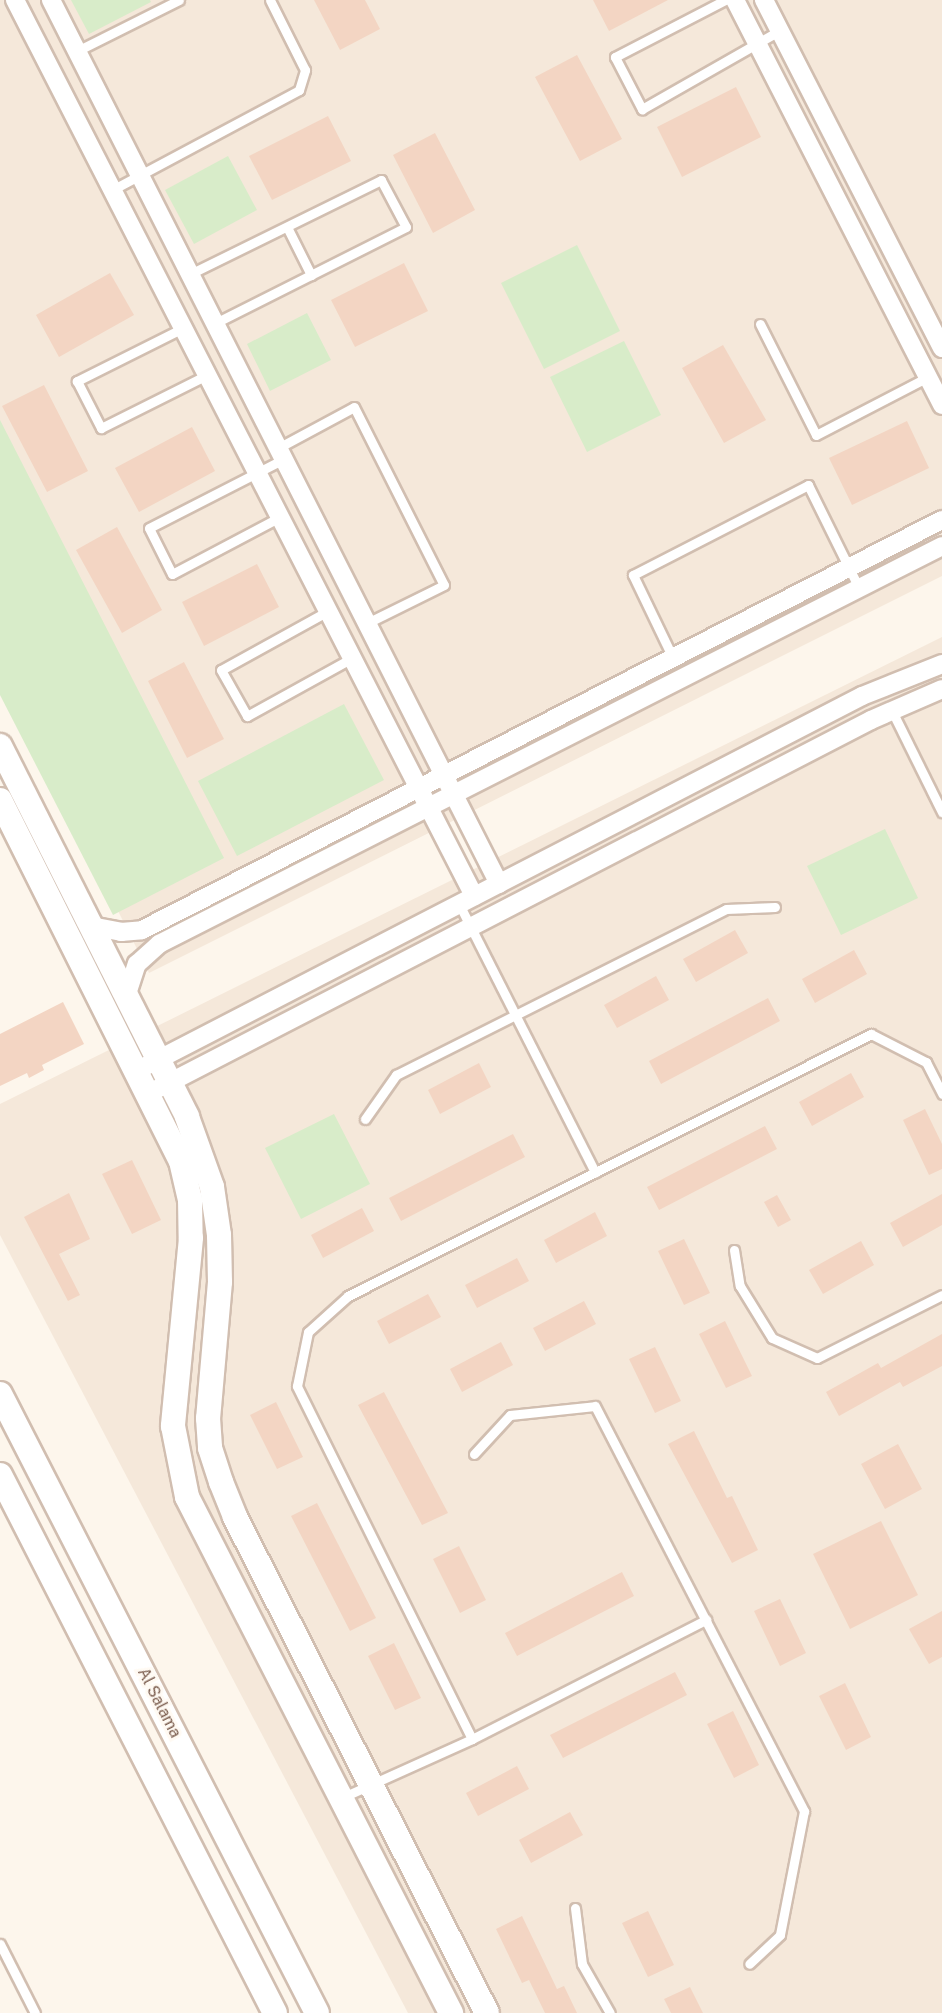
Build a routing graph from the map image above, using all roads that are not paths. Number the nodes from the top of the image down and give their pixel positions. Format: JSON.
{"nodes":[{"id":1,"x":15,"y":0,"type":"edge"},
{"id":2,"x":51,"y":0,"type":"edge"},
{"id":3,"x":179,"y":0,"type":"edge"},
{"id":4,"x":270,"y":0,"type":"edge"},
{"id":5,"x":725,"y":0,"type":"edge"},
{"id":6,"x":735,"y":0,"type":"edge"},
{"id":7,"x":764,"y":0,"type":"edge"},
{"id":8,"x":779,"y":31,"type":"junction"},
{"id":9,"x":758,"y":43,"type":"junction"},
{"id":10,"x":77,"y":51,"type":"junction"},
{"id":11,"x":140,"y":177,"type":"junction"},
{"id":12,"x":112,"y":190,"type":"junction"},
{"id":13,"x":287,"y":226,"type":"junction"},
{"id":14,"x":190,"y":274,"type":"junction"},
{"id":15,"x":311,"y":275,"type":"junction"},
{"id":16,"x":214,"y":323,"type":"junction"},
{"id":17,"x":760,"y":324,"type":"dead end"},
{"id":18,"x":183,"y":328,"type":"junction"},
{"id":19,"x":942,"y":348,"type":"edge"},
{"id":20,"x":207,"y":375,"type":"junction"},
{"id":21,"x":928,"y":377,"type":"junction"},
{"id":22,"x":942,"y":405,"type":"edge"},
{"id":23,"x":280,"y":453,"type":"junction"},
{"id":24,"x":257,"y":473,"type":"junction"},
{"id":25,"x":280,"y":518,"type":"junction"},
{"id":26,"x":942,"y":520,"type":"edge"},
{"id":27,"x":942,"y":546,"type":"edge"},
{"id":28,"x":849,"y":568,"type":"junction"},
{"id":29,"x":859,"y":588,"type":"junction"},
{"id":30,"x":328,"y":611,"type":"junction"},
{"id":31,"x":367,"y":624,"type":"junction"},
{"id":32,"x":672,"y":656,"type":"junction"},
{"id":33,"x":352,"y":658,"type":"junction"},
{"id":34,"x":942,"y":664,"type":"edge"},
{"id":35,"x":942,"y":689,"type":"edge"},
{"id":36,"x":892,"y":711,"type":"junction"},
{"id":37,"x":0,"y":746,"type":"edge"},
{"id":38,"x":444,"y":776,"type":"junction"},
{"id":39,"x":419,"y":789,"type":"junction"},
{"id":40,"x":454,"y":796,"type":"junction"},
{"id":41,"x":0,"y":800,"type":"edge"},
{"id":42,"x":429,"y":808,"type":"junction"},
{"id":43,"x":942,"y":812,"type":"edge"},
{"id":44,"x":498,"y":884,"type":"junction"},
{"id":45,"x":466,"y":900,"type":"junction"},
{"id":46,"x":775,"y":907,"type":"dead end"},
{"id":47,"x":91,"y":926,"type":"junction"},
{"id":48,"x":470,"y":927,"type":"junction"},
{"id":49,"x":126,"y":997,"type":"junction"},
{"id":50,"x":516,"y":1016,"type":"junction"},
{"id":51,"x":148,"y":1065,"type":"junction"},
{"id":52,"x":160,"y":1088,"type":"junction"},
{"id":53,"x":942,"y":1094,"type":"edge"},
{"id":54,"x":364,"y":1119,"type":"dead end"},
{"id":55,"x":595,"y":1172,"type":"junction"},
{"id":56,"x":734,"y":1250,"type":"dead end"},
{"id":57,"x":942,"y":1295,"type":"edge"},
{"id":58,"x":0,"y":1394,"type":"edge"},
{"id":59,"x":474,"y":1454,"type":"dead end"},
{"id":60,"x":0,"y":1475,"type":"edge"},
{"id":61,"x":706,"y":1620,"type":"junction"},
{"id":62,"x":472,"y":1739,"type":"junction"},
{"id":63,"x":371,"y":1785,"type":"junction"},
{"id":64,"x":339,"y":1799,"type":"junction"},
{"id":65,"x":575,"y":1908,"type":"dead end"},
{"id":66,"x":0,"y":1944,"type":"edge"},
{"id":67,"x":749,"y":1964,"type":"dead end"},
{"id":68,"x":35,"y":2013,"type":"edge"},
{"id":69,"x":274,"y":2013,"type":"edge"},
{"id":70,"x":317,"y":2013,"type":"edge"},
{"id":71,"x":451,"y":2013,"type":"edge"},
{"id":72,"x":487,"y":2013,"type":"edge"},
{"id":73,"x":610,"y":2013,"type":"edge"}],
"edges":[{"from":1,"to":12,"type":"street"},
{"from":2,"to":10,"type":"street"},
{"from":3,"to":10,"type":"lane"},
{"from":4,"to":11,"type":"lane"},
{"from":5,"to":9,"type":"lane"},
{"from":6,"to":9,"type":"street"},
{"from":7,"to":8,"type":"street"},
{"from":8,"to":9,"type":"lane"},
{"from":8,"to":19,"type":"street"},
{"from":9,"to":21,"type":"street"},
{"from":10,"to":11,"type":"street"},
{"from":11,"to":12,"type":"lane"},
{"from":11,"to":14,"type":"street"},
{"from":12,"to":18,"type":"street"},
{"from":13,"to":14,"type":"lane"},
{"from":13,"to":15,"type":"lane"},
{"from":13,"to":15,"type":"lane"},
{"from":14,"to":16,"type":"street"},
{"from":15,"to":16,"type":"lane"},
{"from":16,"to":23,"type":"street"},
{"from":17,"to":21,"type":"lane"},
{"from":18,"to":20,"type":"street"},
{"from":18,"to":20,"type":"lane"},
{"from":20,"to":24,"type":"street"},
{"from":21,"to":22,"type":"street"},
{"from":23,"to":24,"type":"lane"},
{"from":23,"to":31,"type":"street"},
{"from":23,"to":31,"type":"lane"},
{"from":24,"to":25,"type":"street"},
{"from":24,"to":25,"type":"lane"},
{"from":25,"to":30,"type":"street"},
{"from":26,"to":28,"type":"street"},
{"from":27,"to":29,"type":"street"},
{"from":28,"to":29,"type":"lane"},
{"from":28,"to":32,"type":"street"},
{"from":28,"to":32,"type":"lane"},
{"from":29,"to":40,"type":"street"},
{"from":30,"to":33,"type":"street"},
{"from":30,"to":33,"type":"lane"},
{"from":31,"to":38,"type":"street"},
{"from":32,"to":38,"type":"street"},
{"from":33,"to":39,"type":"street"},
{"from":34,"to":44,"type":"street"},
{"from":35,"to":36,"type":"street"},
{"from":36,"to":43,"type":"lane"},
{"from":36,"to":48,"type":"street"},
{"from":37,"to":47,"type":"street"},
{"from":38,"to":39,"type":"street"},
{"from":38,"to":40,"type":"street"},
{"from":39,"to":42,"type":"street"},
{"from":39,"to":47,"type":"street"},
{"from":40,"to":42,"type":"street"},
{"from":40,"to":44,"type":"street"},
{"from":41,"to":51,"type":"street"},
{"from":42,"to":45,"type":"street"},
{"from":42,"to":49,"type":"street"},
{"from":44,"to":45,"type":"street"},
{"from":45,"to":48,"type":"lane"},
{"from":45,"to":51,"type":"street"},
{"from":46,"to":50,"type":"lane"},
{"from":47,"to":49,"type":"street"},
{"from":48,"to":50,"type":"lane"},
{"from":48,"to":52,"type":"street"},
{"from":49,"to":51,"type":"street"},
{"from":50,"to":54,"type":"lane"},
{"from":50,"to":55,"type":"lane"},
{"from":51,"to":52,"type":"street"},
{"from":52,"to":63,"type":"street"},
{"from":52,"to":64,"type":"street"},
{"from":53,"to":55,"type":"lane"},
{"from":55,"to":62,"type":"lane"},
{"from":56,"to":57,"type":"lane"},
{"from":58,"to":70,"type":"street","name":"Al Salama"},
{"from":59,"to":61,"type":"lane"},
{"from":60,"to":69,"type":"street"},
{"from":61,"to":62,"type":"lane"},
{"from":61,"to":67,"type":"lane"},
{"from":62,"to":63,"type":"lane"},
{"from":63,"to":64,"type":"lane"},
{"from":63,"to":72,"type":"street"},
{"from":64,"to":71,"type":"street"},
{"from":65,"to":73,"type":"lane"},
{"from":66,"to":68,"type":"lane"}]}
